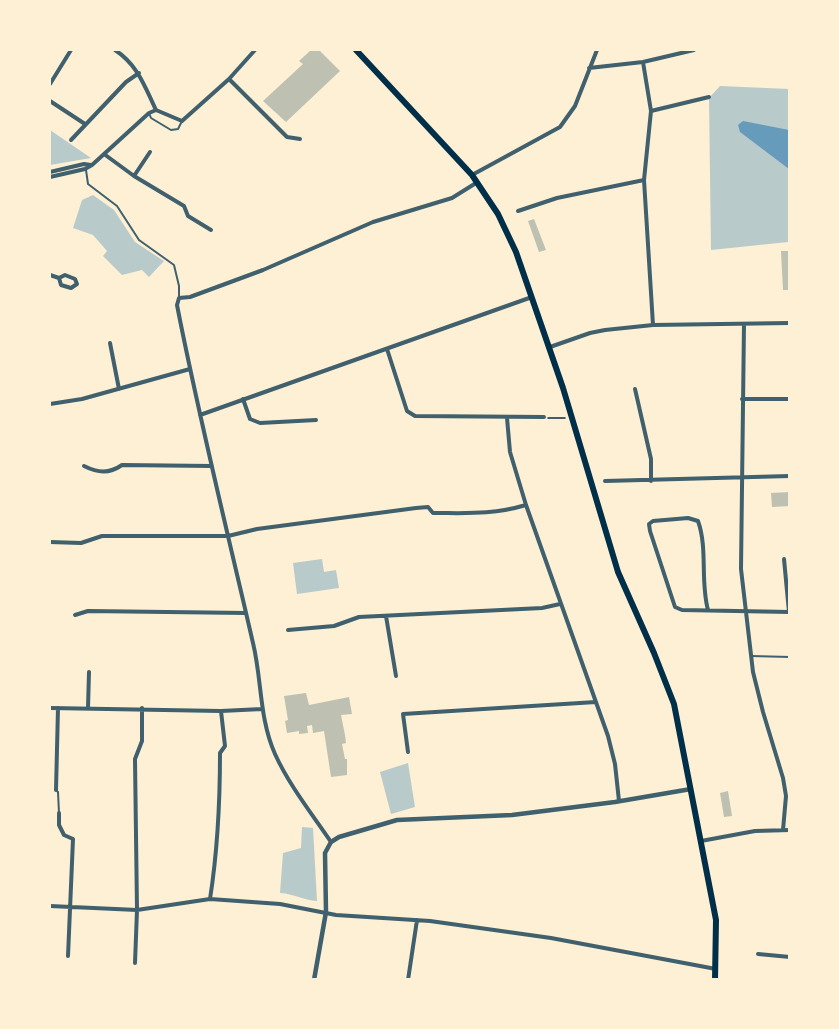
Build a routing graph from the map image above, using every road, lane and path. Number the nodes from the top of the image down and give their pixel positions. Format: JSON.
{"nodes":[{"id":1,"x":71,"y":50,"type":"edge"},
{"id":2,"x":115,"y":50,"type":"edge"},
{"id":3,"x":255,"y":50,"type":"edge"},
{"id":4,"x":356,"y":50,"type":"edge"},
{"id":5,"x":597,"y":50,"type":"edge"},
{"id":6,"x":694,"y":50,"type":"edge"},
{"id":7,"x":677,"y":51,"type":"edge"},
{"id":8,"x":643,"y":62,"type":"junction"},
{"id":9,"x":589,"y":68,"type":"junction"},
{"id":10,"x":140,"y":74,"type":"junction"},
{"id":11,"x":229,"y":78,"type":"junction"},
{"id":12,"x":50,"y":84,"type":"edge"},
{"id":13,"x":709,"y":97,"type":"dead end"},
{"id":14,"x":50,"y":101,"type":"edge"},
{"id":15,"x":156,"y":110,"type":"junction"},
{"id":16,"x":651,"y":111,"type":"junction"},
{"id":17,"x":149,"y":113,"type":"junction"},
{"id":18,"x":182,"y":121,"type":"junction"},
{"id":19,"x":85,"y":124,"type":"junction"},
{"id":20,"x":300,"y":139,"type":"dead end"},
{"id":21,"x":71,"y":140,"type":"dead end"},
{"id":22,"x":150,"y":152,"type":"dead end"},
{"id":23,"x":104,"y":154,"type":"junction"},
{"id":24,"x":92,"y":165,"type":"junction"},
{"id":25,"x":86,"y":169,"type":"junction"},
{"id":26,"x":50,"y":172,"type":"edge"},
{"id":27,"x":472,"y":175,"type":"junction"},
{"id":28,"x":134,"y":176,"type":"junction"},
{"id":29,"x":50,"y":177,"type":"edge"},
{"id":30,"x":644,"y":180,"type":"junction"},
{"id":31,"x":477,"y":182,"type":"junction"},
{"id":32,"x":518,"y":211,"type":"dead end"},
{"id":33,"x":211,"y":230,"type":"dead end"},
{"id":34,"x":50,"y":275,"type":"edge"},
{"id":35,"x":59,"y":278,"type":"junction"},
{"id":36,"x":532,"y":297,"type":"junction"},
{"id":37,"x":179,"y":298,"type":"junction"},
{"id":38,"x":789,"y":323,"type":"edge"},
{"id":39,"x":744,"y":324,"type":"junction"},
{"id":40,"x":653,"y":325,"type":"junction"},
{"id":41,"x":110,"y":343,"type":"dead end"},
{"id":42,"x":550,"y":347,"type":"junction"},
{"id":43,"x":387,"y":349,"type":"junction"},
{"id":44,"x":190,"y":369,"type":"junction"},
{"id":45,"x":119,"y":389,"type":"junction"},
{"id":46,"x":635,"y":389,"type":"dead end"},
{"id":47,"x":243,"y":399,"type":"junction"},
{"id":48,"x":742,"y":399,"type":"junction"},
{"id":49,"x":789,"y":399,"type":"edge"},
{"id":50,"x":50,"y":404,"type":"edge"},
{"id":51,"x":200,"y":415,"type":"junction"},
{"id":52,"x":544,"y":417,"type":"joint"},
{"id":53,"x":507,"y":418,"type":"junction"},
{"id":54,"x":572,"y":418,"type":"junction"},
{"id":55,"x":316,"y":420,"type":"dead end"},
{"id":56,"x":84,"y":466,"type":"dead end"},
{"id":57,"x":212,"y":466,"type":"junction"},
{"id":58,"x":789,"y":476,"type":"edge"},
{"id":59,"x":742,"y":477,"type":"junction"},
{"id":60,"x":605,"y":481,"type":"dead end"},
{"id":61,"x":651,"y":481,"type":"junction"},
{"id":62,"x":526,"y":504,"type":"junction"},
{"id":63,"x":228,"y":536,"type":"junction"},
{"id":64,"x":50,"y":542,"type":"edge"},
{"id":65,"x":784,"y":559,"type":"dead end"},
{"id":66,"x":560,"y":604,"type":"junction"},
{"id":67,"x":708,"y":610,"type":"junction"},
{"id":68,"x":745,"y":611,"type":"junction"},
{"id":69,"x":789,"y":612,"type":"edge"},
{"id":70,"x":246,"y":613,"type":"junction"},
{"id":71,"x":75,"y":615,"type":"dead end"},
{"id":72,"x":386,"y":616,"type":"junction"},
{"id":73,"x":288,"y":630,"type":"dead end"},
{"id":74,"x":751,"y":656,"type":"junction"},
{"id":75,"x":789,"y":657,"type":"edge"},
{"id":76,"x":89,"y":672,"type":"dead end"},
{"id":77,"x":396,"y":676,"type":"dead end"},
{"id":78,"x":596,"y":702,"type":"junction"},
{"id":79,"x":50,"y":708,"type":"edge"},
{"id":80,"x":58,"y":708,"type":"junction"},
{"id":81,"x":88,"y":708,"type":"junction"},
{"id":82,"x":142,"y":708,"type":"junction"},
{"id":83,"x":262,"y":709,"type":"junction"},
{"id":84,"x":221,"y":711,"type":"junction"},
{"id":85,"x":408,"y":752,"type":"dead end"},
{"id":86,"x":56,"y":789,"type":"joint"},
{"id":87,"x":690,"y":789,"type":"junction"},
{"id":88,"x":619,"y":801,"type":"junction"},
{"id":89,"x":59,"y":813,"type":"joint"},
{"id":90,"x":783,"y":830,"type":"junction"},
{"id":91,"x":789,"y":830,"type":"edge"},
{"id":92,"x":701,"y":841,"type":"junction"},
{"id":93,"x":331,"y":842,"type":"junction"},
{"id":94,"x":210,"y":899,"type":"junction"},
{"id":95,"x":50,"y":906,"type":"edge"},
{"id":96,"x":70,"y":908,"type":"junction"},
{"id":97,"x":137,"y":910,"type":"junction"},
{"id":98,"x":326,"y":912,"type":"junction"},
{"id":99,"x":417,"y":920,"type":"junction"},
{"id":100,"x":758,"y":954,"type":"dead end"},
{"id":101,"x":68,"y":956,"type":"dead end"},
{"id":102,"x":789,"y":957,"type":"edge"},
{"id":103,"x":135,"y":963,"type":"dead end"},
{"id":104,"x":716,"y":969,"type":"junction"},
{"id":105,"x":315,"y":980,"type":"edge"},
{"id":106,"x":408,"y":980,"type":"edge"},
{"id":107,"x":715,"y":980,"type":"edge"}],
"edges":[{"from":1,"to":12,"type":"street"},
{"from":2,"to":10,"type":"street"},
{"from":3,"to":11,"type":"street"},
{"from":4,"to":27,"type":"main road"},
{"from":5,"to":9,"type":"street"},
{"from":6,"to":7,"type":"street"},
{"from":7,"to":8,"type":"street"},
{"from":8,"to":9,"type":"street"},
{"from":8,"to":16,"type":"street"},
{"from":9,"to":27,"type":"street"},
{"from":10,"to":15,"type":"street"},
{"from":10,"to":19,"type":"street"},
{"from":11,"to":18,"type":"street"},
{"from":11,"to":20,"type":"street"},
{"from":13,"to":16,"type":"street"},
{"from":14,"to":19,"type":"street"},
{"from":15,"to":17,"type":"street"},
{"from":15,"to":18,"type":"street"},
{"from":16,"to":30,"type":"street"},
{"from":17,"to":18,"type":"lane"},
{"from":17,"to":23,"type":"street"},
{"from":19,"to":21,"type":"street"},
{"from":22,"to":28,"type":"street"},
{"from":23,"to":24,"type":"street"},
{"from":23,"to":28,"type":"street"},
{"from":24,"to":25,"type":"street"},
{"from":24,"to":26,"type":"street"},
{"from":25,"to":29,"type":"street"},
{"from":25,"to":37,"type":"lane"},
{"from":27,"to":31,"type":"main road"},
{"from":28,"to":33,"type":"street"},
{"from":30,"to":32,"type":"street"},
{"from":30,"to":40,"type":"street"},
{"from":31,"to":36,"type":"main road"},
{"from":31,"to":37,"type":"street"},
{"from":34,"to":35,"type":"street"},
{"from":35,"to":35,"type":"street"},
{"from":36,"to":42,"type":"main road"},
{"from":36,"to":43,"type":"street"},
{"from":37,"to":44,"type":"street"},
{"from":38,"to":39,"type":"street"},
{"from":39,"to":40,"type":"street"},
{"from":39,"to":48,"type":"street"},
{"from":40,"to":42,"type":"street"},
{"from":41,"to":45,"type":"street"},
{"from":42,"to":54,"type":"main road"},
{"from":43,"to":47,"type":"street"},
{"from":43,"to":53,"type":"street"},
{"from":44,"to":45,"type":"street"},
{"from":44,"to":51,"type":"street"},
{"from":45,"to":50,"type":"street"},
{"from":46,"to":61,"type":"street"},
{"from":47,"to":51,"type":"street"},
{"from":47,"to":55,"type":"street"},
{"from":48,"to":49,"type":"street"},
{"from":48,"to":59,"type":"street"},
{"from":51,"to":57,"type":"street"},
{"from":52,"to":53,"type":"street"},
{"from":52,"to":54,"type":"path"},
{"from":53,"to":62,"type":"street"},
{"from":54,"to":87,"type":"main road"},
{"from":56,"to":57,"type":"street"},
{"from":57,"to":63,"type":"street"},
{"from":58,"to":59,"type":"street"},
{"from":59,"to":61,"type":"street"},
{"from":59,"to":68,"type":"street"},
{"from":60,"to":61,"type":"street"},
{"from":62,"to":63,"type":"street"},
{"from":62,"to":66,"type":"street"},
{"from":63,"to":64,"type":"street"},
{"from":63,"to":70,"type":"street"},
{"from":65,"to":69,"type":"street"},
{"from":66,"to":72,"type":"street"},
{"from":66,"to":78,"type":"street"},
{"from":67,"to":67,"type":"street"},
{"from":67,"to":68,"type":"street"},
{"from":68,"to":69,"type":"street"},
{"from":68,"to":74,"type":"street"},
{"from":70,"to":71,"type":"street"},
{"from":70,"to":83,"type":"street"},
{"from":72,"to":73,"type":"street"},
{"from":72,"to":77,"type":"street"},
{"from":74,"to":75,"type":"lane"},
{"from":74,"to":90,"type":"street"},
{"from":76,"to":81,"type":"street"},
{"from":78,"to":85,"type":"street"},
{"from":78,"to":88,"type":"street"},
{"from":79,"to":80,"type":"street"},
{"from":80,"to":81,"type":"street"},
{"from":80,"to":86,"type":"street"},
{"from":81,"to":82,"type":"street"},
{"from":82,"to":84,"type":"street"},
{"from":82,"to":97,"type":"street"},
{"from":83,"to":84,"type":"street"},
{"from":83,"to":93,"type":"street"},
{"from":84,"to":94,"type":"street"},
{"from":86,"to":89,"type":"lane"},
{"from":87,"to":88,"type":"street"},
{"from":87,"to":92,"type":"main road"},
{"from":88,"to":93,"type":"street"},
{"from":89,"to":96,"type":"street"},
{"from":90,"to":91,"type":"street"},
{"from":90,"to":92,"type":"street"},
{"from":92,"to":104,"type":"main road"},
{"from":93,"to":98,"type":"street"},
{"from":94,"to":97,"type":"street"},
{"from":94,"to":98,"type":"street"},
{"from":95,"to":96,"type":"street"},
{"from":96,"to":97,"type":"street"},
{"from":96,"to":101,"type":"street"},
{"from":97,"to":103,"type":"street"},
{"from":98,"to":99,"type":"street"},
{"from":98,"to":105,"type":"street"},
{"from":99,"to":104,"type":"street"},
{"from":99,"to":106,"type":"street"},
{"from":100,"to":102,"type":"street"},
{"from":104,"to":107,"type":"main road"}]}
